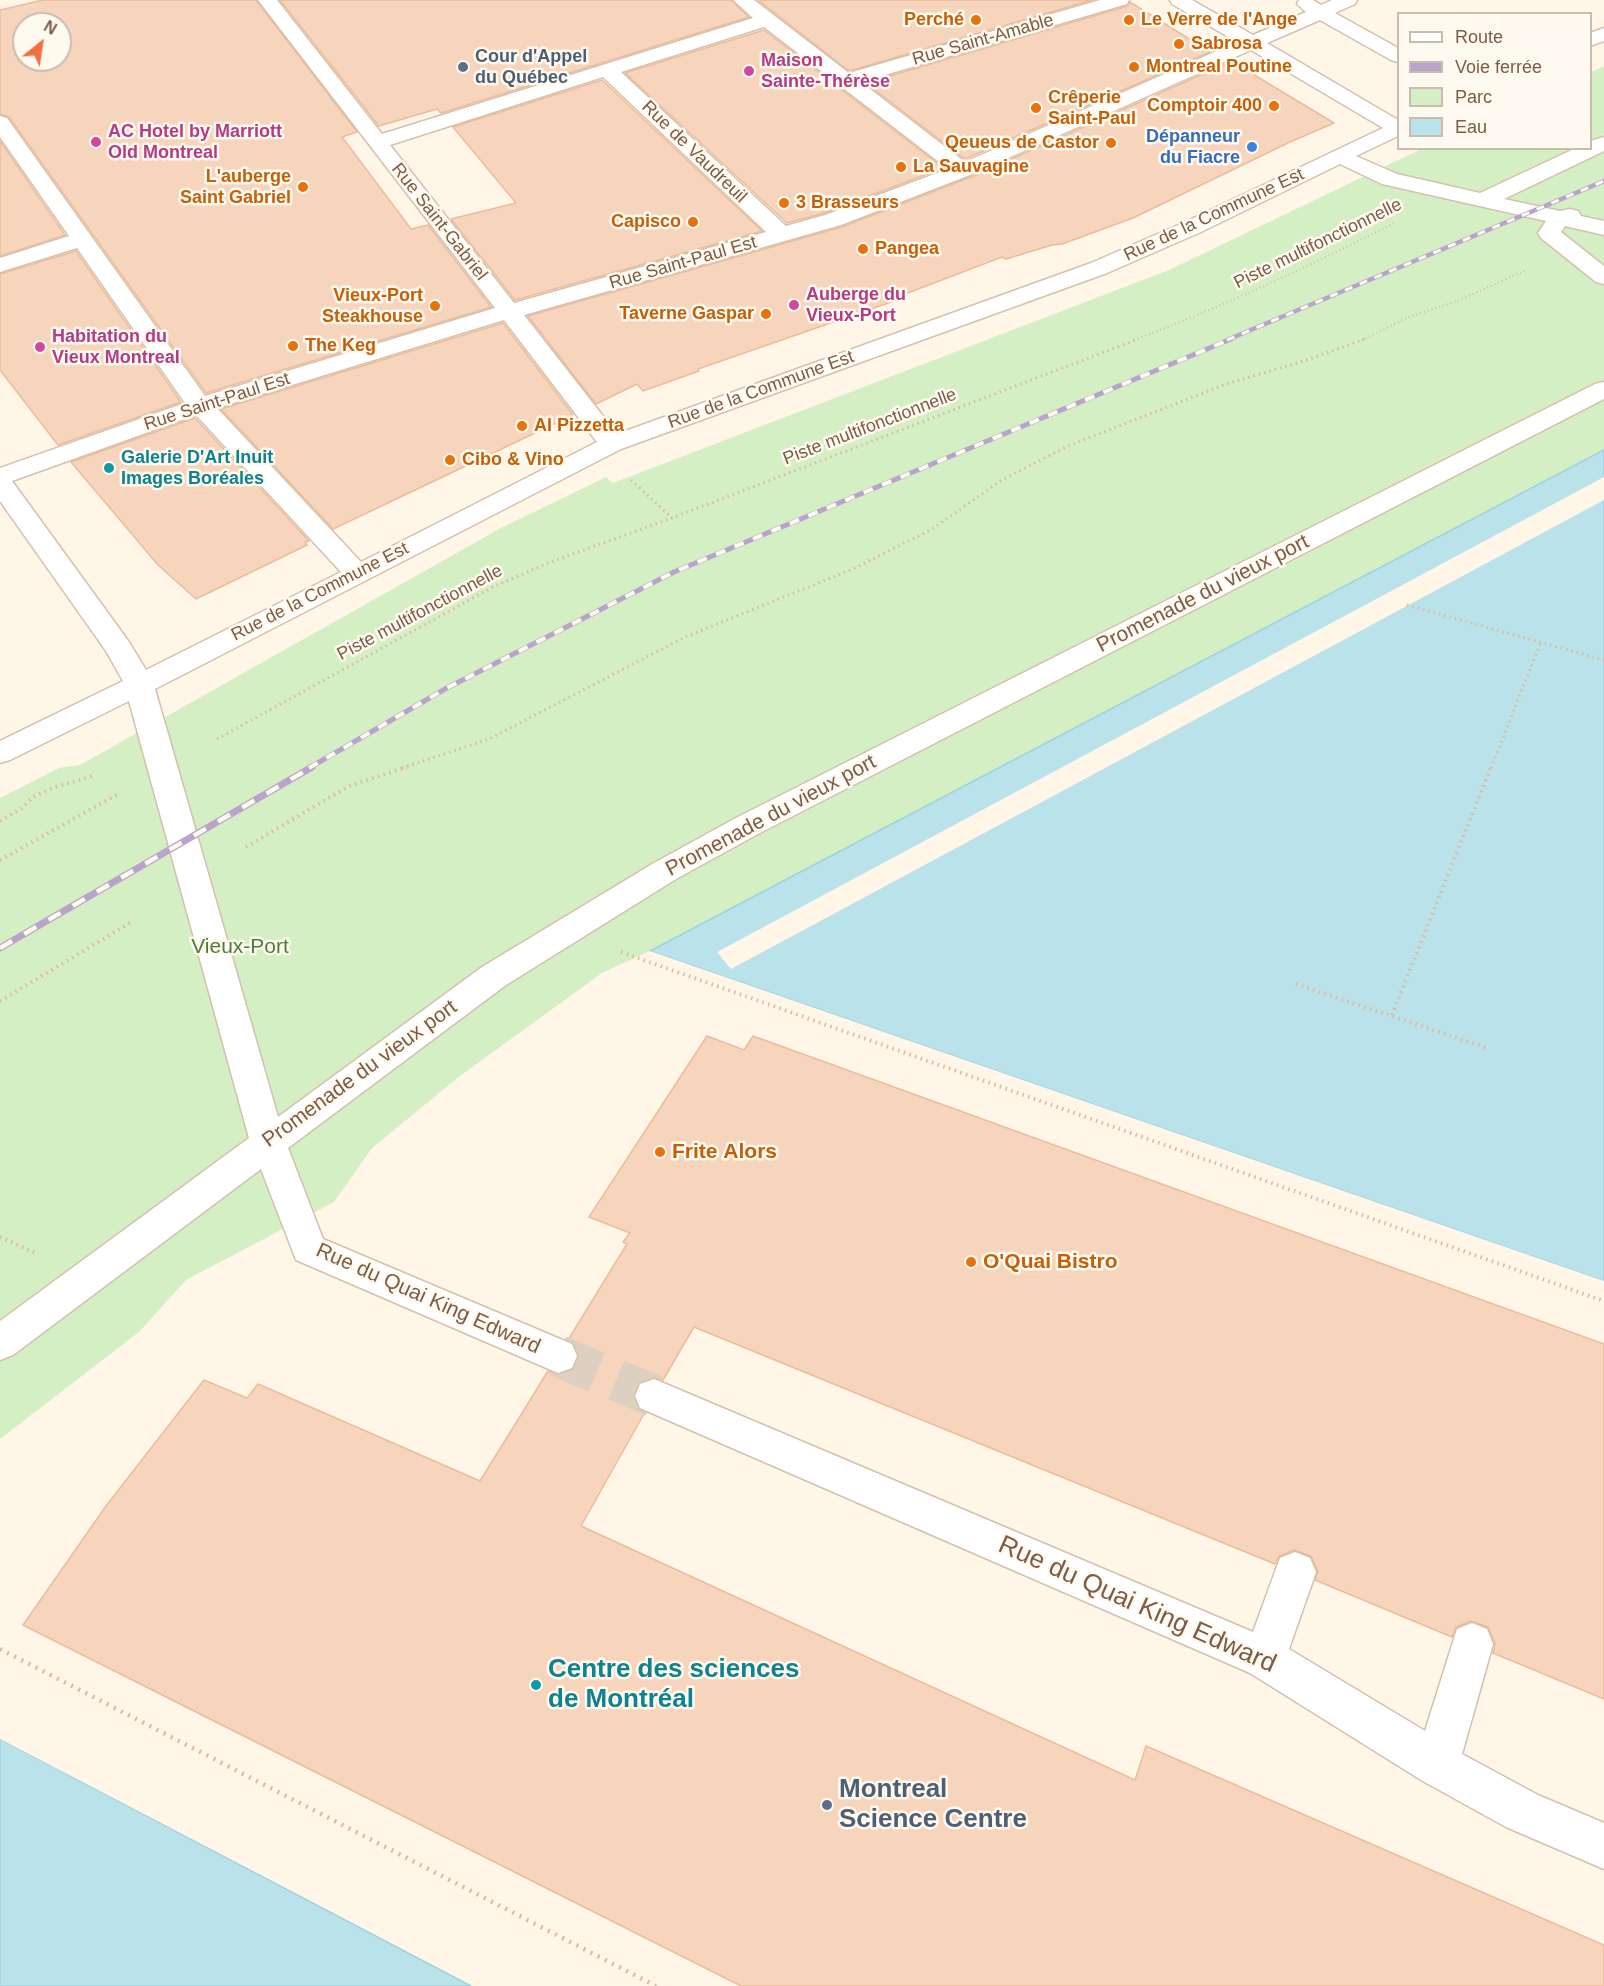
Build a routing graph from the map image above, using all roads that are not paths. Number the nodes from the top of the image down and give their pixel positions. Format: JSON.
{"nodes":[{"id":1,"x":267,"y":0,"type":"edge"},
{"id":2,"x":742,"y":0,"type":"edge"},
{"id":3,"x":1120,"y":0,"type":"edge"},
{"id":4,"x":1179,"y":0,"type":"edge"},
{"id":5,"x":1298,"y":0,"type":"edge"},
{"id":6,"x":1348,"y":0,"type":"edge"},
{"id":7,"x":1320,"y":12,"type":"junction"},
{"id":8,"x":766,"y":20,"type":"junction"},
{"id":9,"x":1251,"y":44,"type":"junction"},
{"id":10,"x":1397,"y":55,"type":"edge"},
{"id":11,"x":607,"y":70,"type":"junction"},
{"id":12,"x":846,"y":80,"type":"junction"},
{"id":13,"x":0,"y":122,"type":"edge"},
{"id":14,"x":1397,"y":127,"type":"edge"},
{"id":15,"x":1397,"y":128,"type":"edge"},
{"id":16,"x":377,"y":142,"type":"junction"},
{"id":17,"x":1589,"y":150,"type":"edge"},
{"id":18,"x":1339,"y":156,"type":"junction"},
{"id":19,"x":963,"y":171,"type":"junction"},
{"id":20,"x":1481,"y":201,"type":"junction"},
{"id":21,"x":1604,"y":211,"type":"edge"},
{"id":22,"x":1559,"y":218,"type":"junction"},
{"id":23,"x":1604,"y":228,"type":"edge"},
{"id":24,"x":782,"y":235,"type":"junction"},
{"id":25,"x":82,"y":239,"type":"junction"},
{"id":26,"x":0,"y":264,"type":"edge"},
{"id":27,"x":1604,"y":277,"type":"edge"},
{"id":28,"x":509,"y":312,"type":"junction"},
{"id":29,"x":1604,"y":389,"type":"edge"},
{"id":30,"x":201,"y":406,"type":"junction"},
{"id":31,"x":612,"y":444,"type":"junction"},
{"id":32,"x":0,"y":477,"type":"edge"},
{"id":33,"x":0,"y":483,"type":"edge"},
{"id":34,"x":358,"y":574,"type":"junction"},
{"id":35,"x":139,"y":684,"type":"junction"},
{"id":36,"x":0,"y":753,"type":"edge"},
{"id":37,"x":268,"y":1142,"type":"junction"},
{"id":38,"x":0,"y":1343,"type":"edge"},
{"id":39,"x":558,"y":1356,"type":"tunnel mouth"},
{"id":40,"x":654,"y":1396,"type":"tunnel mouth"},
{"id":41,"x":1295,"y":1572,"type":"dead end"},
{"id":42,"x":1472,"y":1644,"type":"dead end"},
{"id":43,"x":1265,"y":1658,"type":"junction"},
{"id":44,"x":1437,"y":1764,"type":"junction"},
{"id":45,"x":1604,"y":1846,"type":"edge"}],
"edges":[{"from":1,"to":16,"type":"street","name":"Rue Saint-Gabriel"},
{"from":2,"to":8,"type":"street"},
{"from":3,"to":12,"type":"street","name":"Rue Saint-Amable"},
{"from":4,"to":9,"type":"street"},
{"from":5,"to":7,"type":"street"},
{"from":6,"to":7,"type":"street","name":"Rue Saint-Paul Est"},
{"from":7,"to":9,"type":"street","name":"Rue Saint-Paul Est"},
{"from":7,"to":10,"type":"street"},
{"from":8,"to":11,"type":"street"},
{"from":8,"to":12,"type":"street"},
{"from":9,"to":14,"type":"street"},
{"from":9,"to":19,"type":"street","name":"Rue Saint-Paul Est"},
{"from":11,"to":16,"type":"street"},
{"from":11,"to":24,"type":"street","name":"Rue de Vaudreuil"},
{"from":12,"to":19,"type":"street"},
{"from":13,"to":25,"type":"street"},
{"from":15,"to":18,"type":"street","name":"Rue de la Commune Est"},
{"from":16,"to":28,"type":"street","name":"Rue Saint-Gabriel"},
{"from":17,"to":20,"type":"street"},
{"from":18,"to":20,"type":"street"},
{"from":18,"to":31,"type":"street","name":"Rue de la Commune Est"},
{"from":19,"to":24,"type":"street","name":"Rue Saint-Paul Est"},
{"from":20,"to":22,"type":"street"},
{"from":21,"to":22,"type":"street"},
{"from":22,"to":23,"type":"street"},
{"from":22,"to":27,"type":"street"},
{"from":24,"to":28,"type":"street","name":"Rue Saint-Paul Est"},
{"from":25,"to":26,"type":"street"},
{"from":25,"to":30,"type":"street"},
{"from":28,"to":30,"type":"street","name":"Rue Saint-Paul Est"},
{"from":28,"to":31,"type":"street","name":"Rue Saint-Gabriel"},
{"from":29,"to":37,"type":"street","name":"Promenade du vieux port"},
{"from":30,"to":32,"type":"street","name":"Rue Saint-Paul Est"},
{"from":30,"to":34,"type":"street"},
{"from":31,"to":34,"type":"street","name":"Rue de la Commune Est"},
{"from":33,"to":35,"type":"street","name":"Rue du Quai King Edward"},
{"from":34,"to":35,"type":"street","name":"Rue de la Commune Est"},
{"from":35,"to":36,"type":"street","name":"Rue de la Commune Est"},
{"from":35,"to":37,"type":"street","name":"Rue du Quai King Edward"},
{"from":37,"to":38,"type":"street","name":"Promenade du vieux port"},
{"from":37,"to":39,"type":"street","name":"Rue du Quai King Edward"},
{"from":40,"to":43,"type":"street","name":"Rue du Quai King Edward"},
{"from":41,"to":43,"type":"street"},
{"from":42,"to":44,"type":"street"},
{"from":43,"to":44,"type":"street","name":"Rue du Quai King Edward"},
{"from":44,"to":45,"type":"street","name":"Rue du Quai King Edward"}]}
